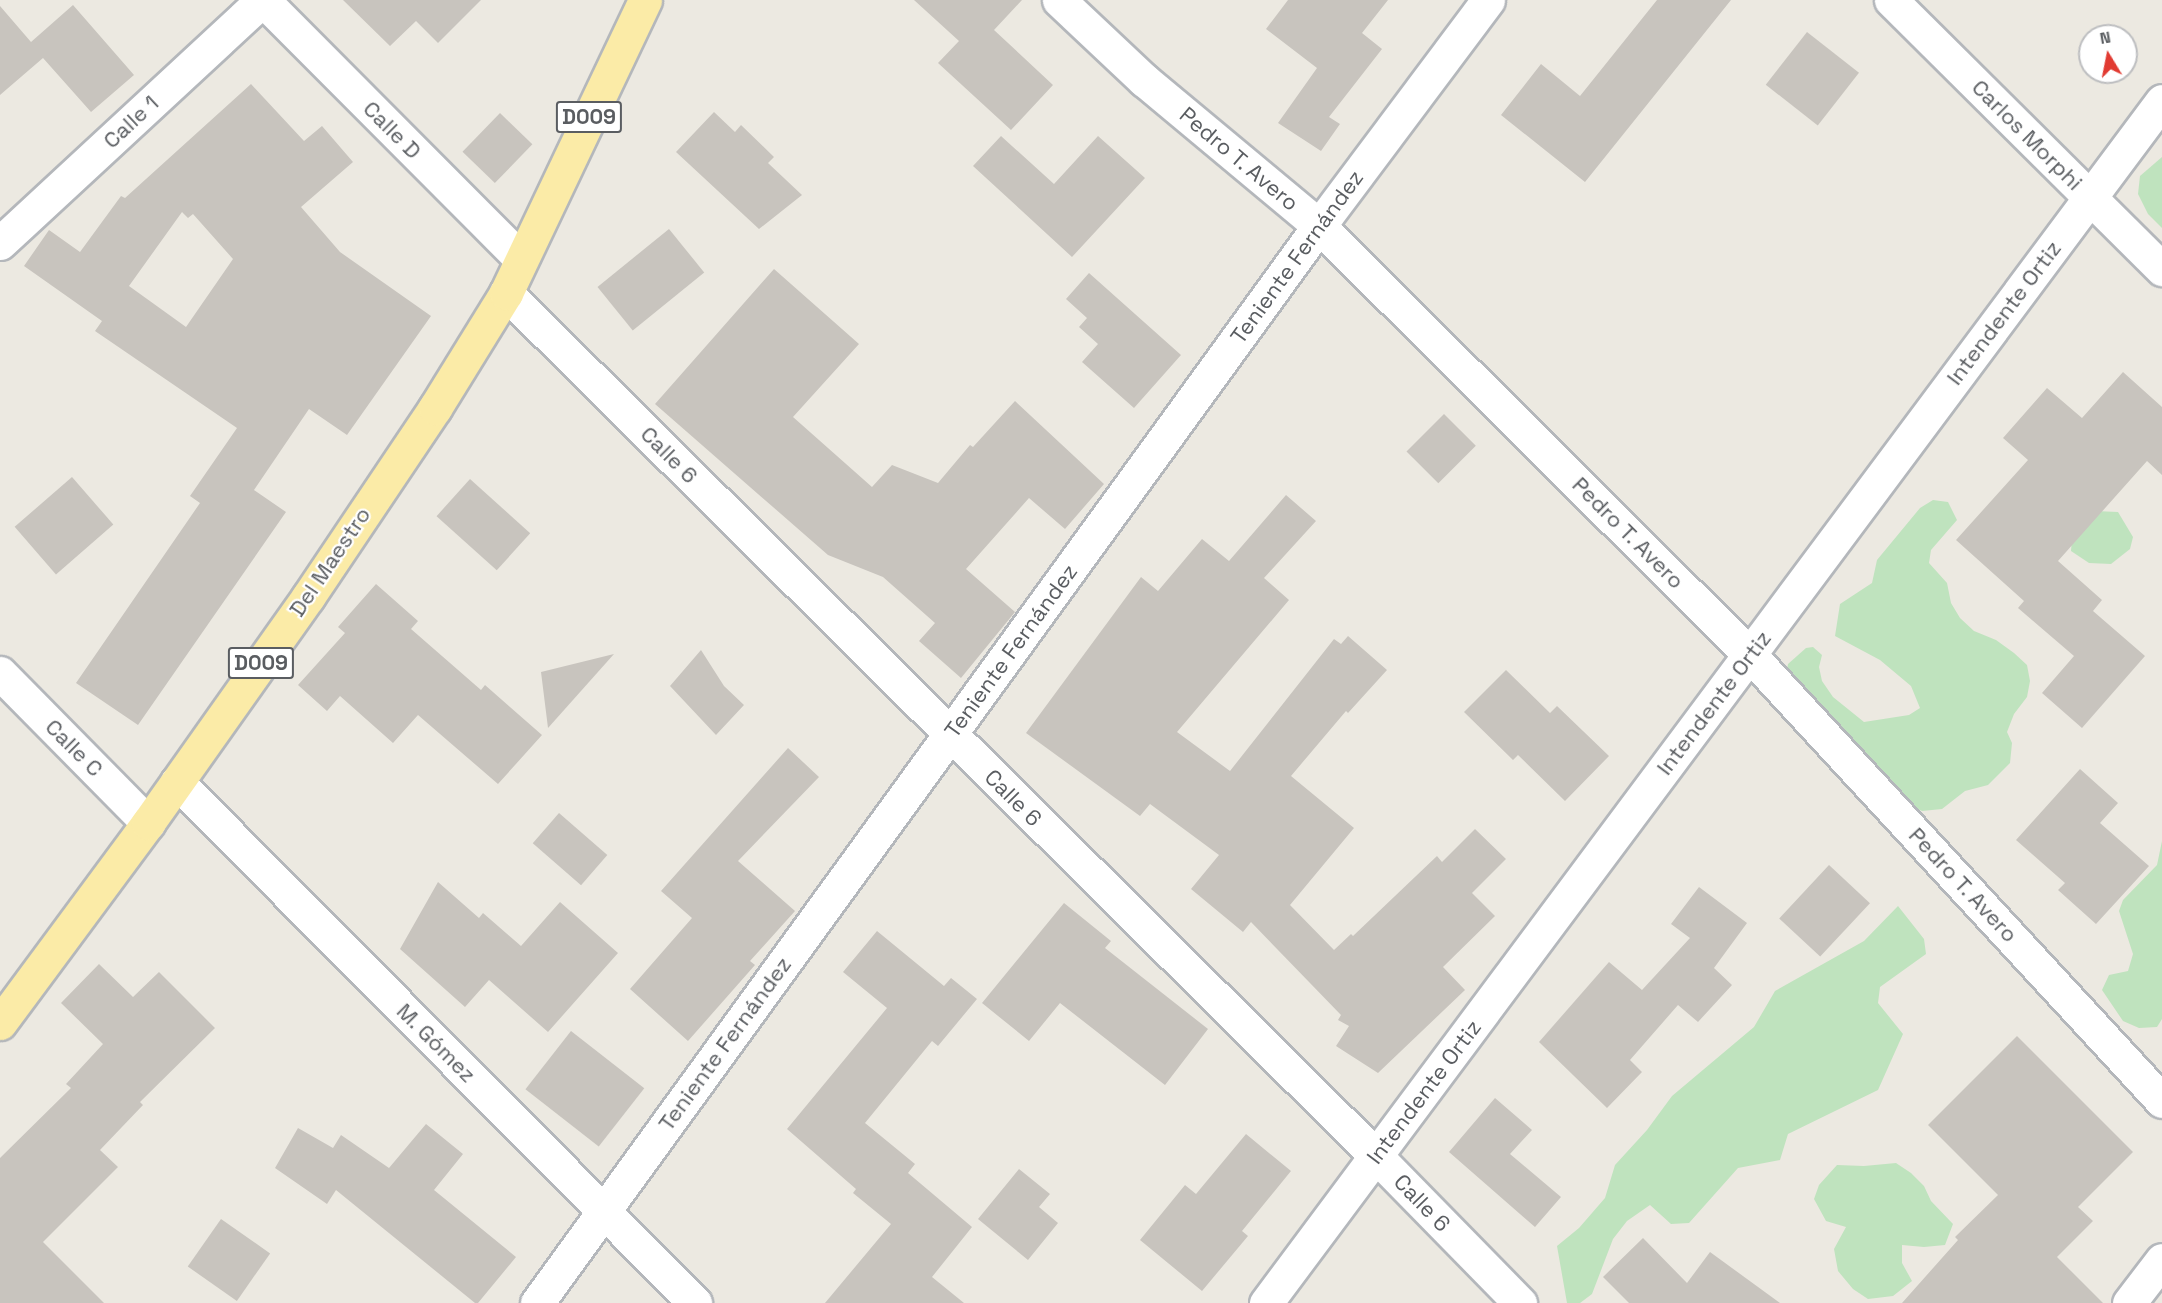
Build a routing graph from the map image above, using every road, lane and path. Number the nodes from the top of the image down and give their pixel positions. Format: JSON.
{"nodes":[{"id":1,"x":262,"y":0,"type":"edge"},
{"id":2,"x":645,"y":0,"type":"edge"},
{"id":3,"x":1059,"y":0,"type":"edge"},
{"id":4,"x":1488,"y":0,"type":"edge"},
{"id":5,"x":1891,"y":0,"type":"edge"},
{"id":6,"x":2162,"y":101,"type":"edge"},
{"id":7,"x":2090,"y":198,"type":"junction"},
{"id":8,"x":1319,"y":226,"type":"junction"},
{"id":9,"x":0,"y":243,"type":"edge"},
{"id":10,"x":528,"y":246,"type":"junction"},
{"id":11,"x":2162,"y":269,"type":"edge"},
{"id":12,"x":506,"y":293,"type":"junction"},
{"id":13,"x":1750,"y":655,"type":"junction"},
{"id":14,"x":0,"y":673,"type":"edge"},
{"id":15,"x":950,"y":735,"type":"junction"},
{"id":16,"x":177,"y":782,"type":"junction"},
{"id":17,"x":148,"y":823,"type":"junction"},
{"id":18,"x":0,"y":1023,"type":"edge"},
{"id":19,"x":2162,"y":1101,"type":"edge"},
{"id":20,"x":1376,"y":1156,"type":"junction"},
{"id":21,"x":604,"y":1211,"type":"junction"},
{"id":22,"x":2162,"y":1260,"type":"edge"},
{"id":23,"x":537,"y":1303,"type":"edge"},
{"id":24,"x":695,"y":1303,"type":"edge"},
{"id":25,"x":1266,"y":1303,"type":"edge"},
{"id":26,"x":1520,"y":1303,"type":"edge"},
{"id":27,"x":2129,"y":1303,"type":"edge"}],
"edges":[{"from":1,"to":9,"type":"street","name":"Calle 1"},
{"from":1,"to":10,"type":"street","name":"Calle D"},
{"from":2,"to":10,"type":"main road","number":"D009"},
{"from":3,"to":8,"type":"street","name":"Pedro T. Avero"},
{"from":4,"to":8,"type":"street","name":"Teniente Fernández"},
{"from":5,"to":7,"type":"street","name":"Carlos Morphi"},
{"from":6,"to":7,"type":"street","name":"Intendente Ortiz"},
{"from":7,"to":11,"type":"street","name":"Carlos Morphi"},
{"from":7,"to":13,"type":"street","name":"Intendente Ortiz"},
{"from":8,"to":13,"type":"street","name":"Pedro T. Avero"},
{"from":8,"to":15,"type":"street","name":"Teniente Fernández"},
{"from":10,"to":12,"type":"main road","name":"Del Maestro","number":"D009"},
{"from":12,"to":15,"type":"street","name":"Calle 6"},
{"from":12,"to":16,"type":"main road","name":"Del Maestro","number":"D009"},
{"from":13,"to":19,"type":"street","name":"Pedro T. Avero"},
{"from":13,"to":20,"type":"street","name":"Intendente Ortiz"},
{"from":14,"to":17,"type":"street","name":"Calle C"},
{"from":15,"to":20,"type":"street","name":"Calle 6"},
{"from":15,"to":21,"type":"street","name":"Teniente Fernández"},
{"from":16,"to":17,"type":"main road","name":"Del Maestro","number":"D009"},
{"from":16,"to":21,"type":"street","name":"M. Gómez"},
{"from":17,"to":18,"type":"main road","name":"Del Maestro","number":"D009"},
{"from":20,"to":25,"type":"street","name":"Intendente Ortiz"},
{"from":20,"to":26,"type":"street","name":"Calle 6"},
{"from":21,"to":23,"type":"street","name":"Teniente Fernández"},
{"from":21,"to":24,"type":"street","name":"M. Gómez"},
{"from":22,"to":27,"type":"street"}]}
